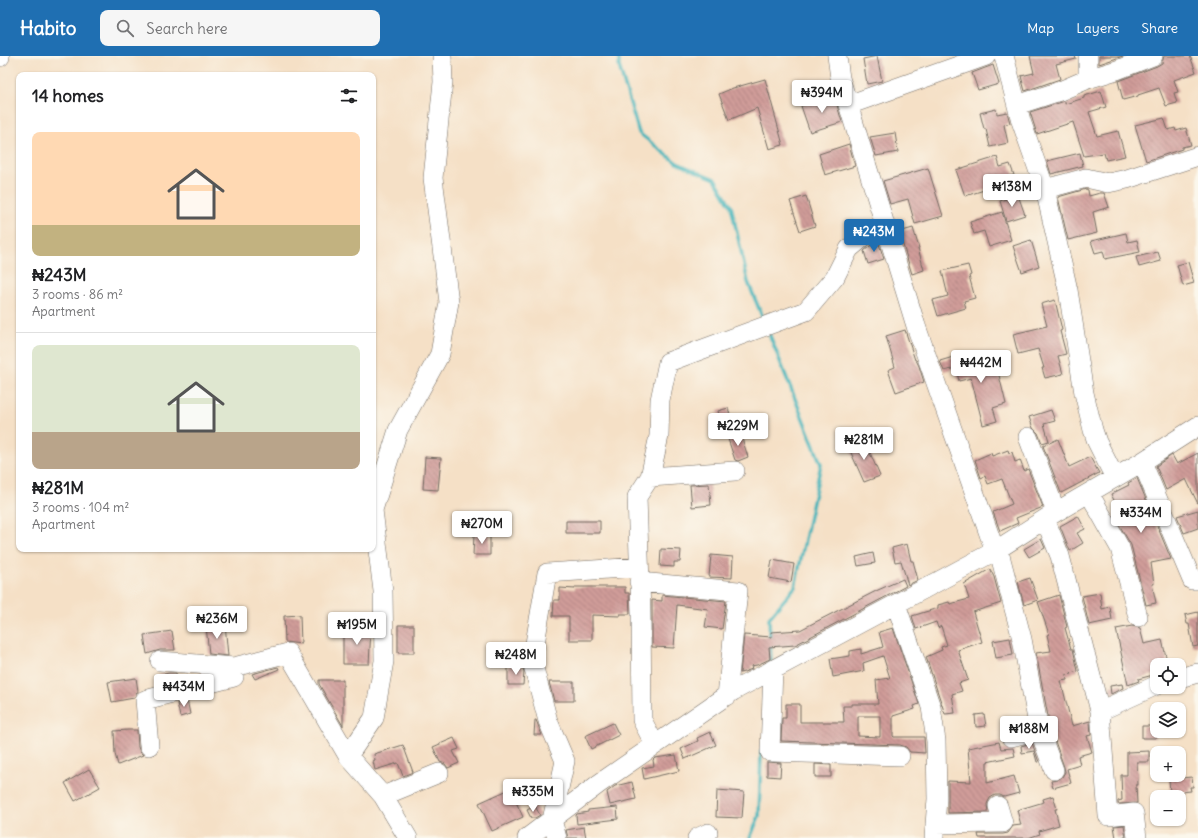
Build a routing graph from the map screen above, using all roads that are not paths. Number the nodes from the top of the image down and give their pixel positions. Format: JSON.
{"nodes":[{"id":1,"x":442,"y":56,"type":"edge"},
{"id":2,"x":837,"y":56,"type":"edge"},
{"id":3,"x":986,"y":56,"type":"edge"},
{"id":4,"x":1004,"y":56,"type":"edge"},
{"id":5,"x":1088,"y":56,"type":"edge"},
{"id":6,"x":1153,"y":56,"type":"edge"},
{"id":7,"x":1088,"y":79,"type":"junction"},
{"id":8,"x":848,"y":105,"type":"junction"},
{"id":9,"x":1017,"y":105,"type":"junction"},
{"id":10,"x":1198,"y":156,"type":"edge"},
{"id":11,"x":1045,"y":189,"type":"junction"},
{"id":12,"x":886,"y":226,"type":"junction"},
{"id":13,"x":1198,"y":426,"type":"edge"},
{"id":14,"x":1028,"y":437,"type":"dead end"},
{"id":15,"x":1142,"y":462,"type":"junction"},
{"id":16,"x":735,"y":471,"type":"dead end"},
{"id":17,"x":650,"y":477,"type":"junction"},
{"id":18,"x":1115,"y":478,"type":"junction"},
{"id":19,"x":1090,"y":493,"type":"junction"},
{"id":20,"x":376,"y":500,"type":"edge"},
{"id":21,"x":1050,"y":516,"type":"junction"},
{"id":22,"x":376,"y":534,"type":"edge"},
{"id":23,"x":997,"y":549,"type":"junction"},
{"id":24,"x":639,"y":575,"type":"junction"},
{"id":25,"x":1198,"y":580,"type":"edge"},
{"id":26,"x":896,"y":604,"type":"junction"},
{"id":27,"x":1138,"y":617,"type":"dead end"},
{"id":28,"x":160,"y":661,"type":"dead end"},
{"id":29,"x":234,"y":667,"type":"junction"},
{"id":30,"x":773,"y":670,"type":"junction"},
{"id":31,"x":1198,"y":673,"type":"edge"},
{"id":32,"x":1186,"y":676,"type":"edge"},
{"id":33,"x":1150,"y":688,"type":"edge"},
{"id":34,"x":727,"y":696,"type":"junction"},
{"id":35,"x":1100,"y":711,"type":"junction"},
{"id":36,"x":1039,"y":730,"type":"junction"},
{"id":37,"x":1011,"y":737,"type":"dead end"},
{"id":38,"x":655,"y":745,"type":"junction"},
{"id":39,"x":149,"y":746,"type":"dead end"},
{"id":40,"x":348,"y":756,"type":"junction"},
{"id":41,"x":900,"y":756,"type":"dead end"},
{"id":42,"x":1054,"y":770,"type":"dead end"},
{"id":43,"x":439,"y":773,"type":"dead end"},
{"id":44,"x":383,"y":796,"type":"junction"},
{"id":45,"x":998,"y":806,"type":"dead end"},
{"id":46,"x":555,"y":829,"type":"edge"},
{"id":47,"x":934,"y":831,"type":"edge"},
{"id":48,"x":408,"y":838,"type":"edge"},
{"id":49,"x":527,"y":838,"type":"edge"},
{"id":50,"x":1137,"y":838,"type":"edge"}],
"edges":[{"from":1,"to":20,"type":"street"},
{"from":2,"to":8,"type":"street"},
{"from":3,"to":8,"type":"street"},
{"from":4,"to":9,"type":"street"},
{"from":5,"to":7,"type":"street"},
{"from":6,"to":7,"type":"street"},
{"from":7,"to":9,"type":"street"},
{"from":8,"to":12,"type":"street"},
{"from":9,"to":11,"type":"street"},
{"from":10,"to":11,"type":"street"},
{"from":11,"to":18,"type":"street"},
{"from":12,"to":17,"type":"street"},
{"from":12,"to":23,"type":"street"},
{"from":13,"to":15,"type":"street"},
{"from":14,"to":21,"type":"street"},
{"from":15,"to":18,"type":"street"},
{"from":15,"to":25,"type":"street"},
{"from":16,"to":17,"type":"street"},
{"from":17,"to":24,"type":"street"},
{"from":18,"to":19,"type":"street"},
{"from":19,"to":21,"type":"street"},
{"from":19,"to":27,"type":"street"},
{"from":21,"to":23,"type":"street"},
{"from":21,"to":35,"type":"street"},
{"from":22,"to":40,"type":"street"},
{"from":23,"to":26,"type":"street"},
{"from":23,"to":36,"type":"street"},
{"from":24,"to":34,"type":"street"},
{"from":24,"to":38,"type":"street"},
{"from":24,"to":46,"type":"street"},
{"from":26,"to":30,"type":"street"},
{"from":26,"to":47,"type":"street"},
{"from":28,"to":29,"type":"street"},
{"from":29,"to":39,"type":"street"},
{"from":29,"to":40,"type":"street"},
{"from":30,"to":34,"type":"street"},
{"from":30,"to":41,"type":"street"},
{"from":31,"to":32,"type":"street"},
{"from":33,"to":35,"type":"street"},
{"from":34,"to":38,"type":"street"},
{"from":35,"to":50,"type":"street"},
{"from":36,"to":37,"type":"street"},
{"from":36,"to":42,"type":"street"},
{"from":38,"to":46,"type":"street"},
{"from":40,"to":44,"type":"street"},
{"from":43,"to":44,"type":"street"},
{"from":44,"to":48,"type":"street"},
{"from":45,"to":47,"type":"street"},
{"from":46,"to":49,"type":"street"}]}
